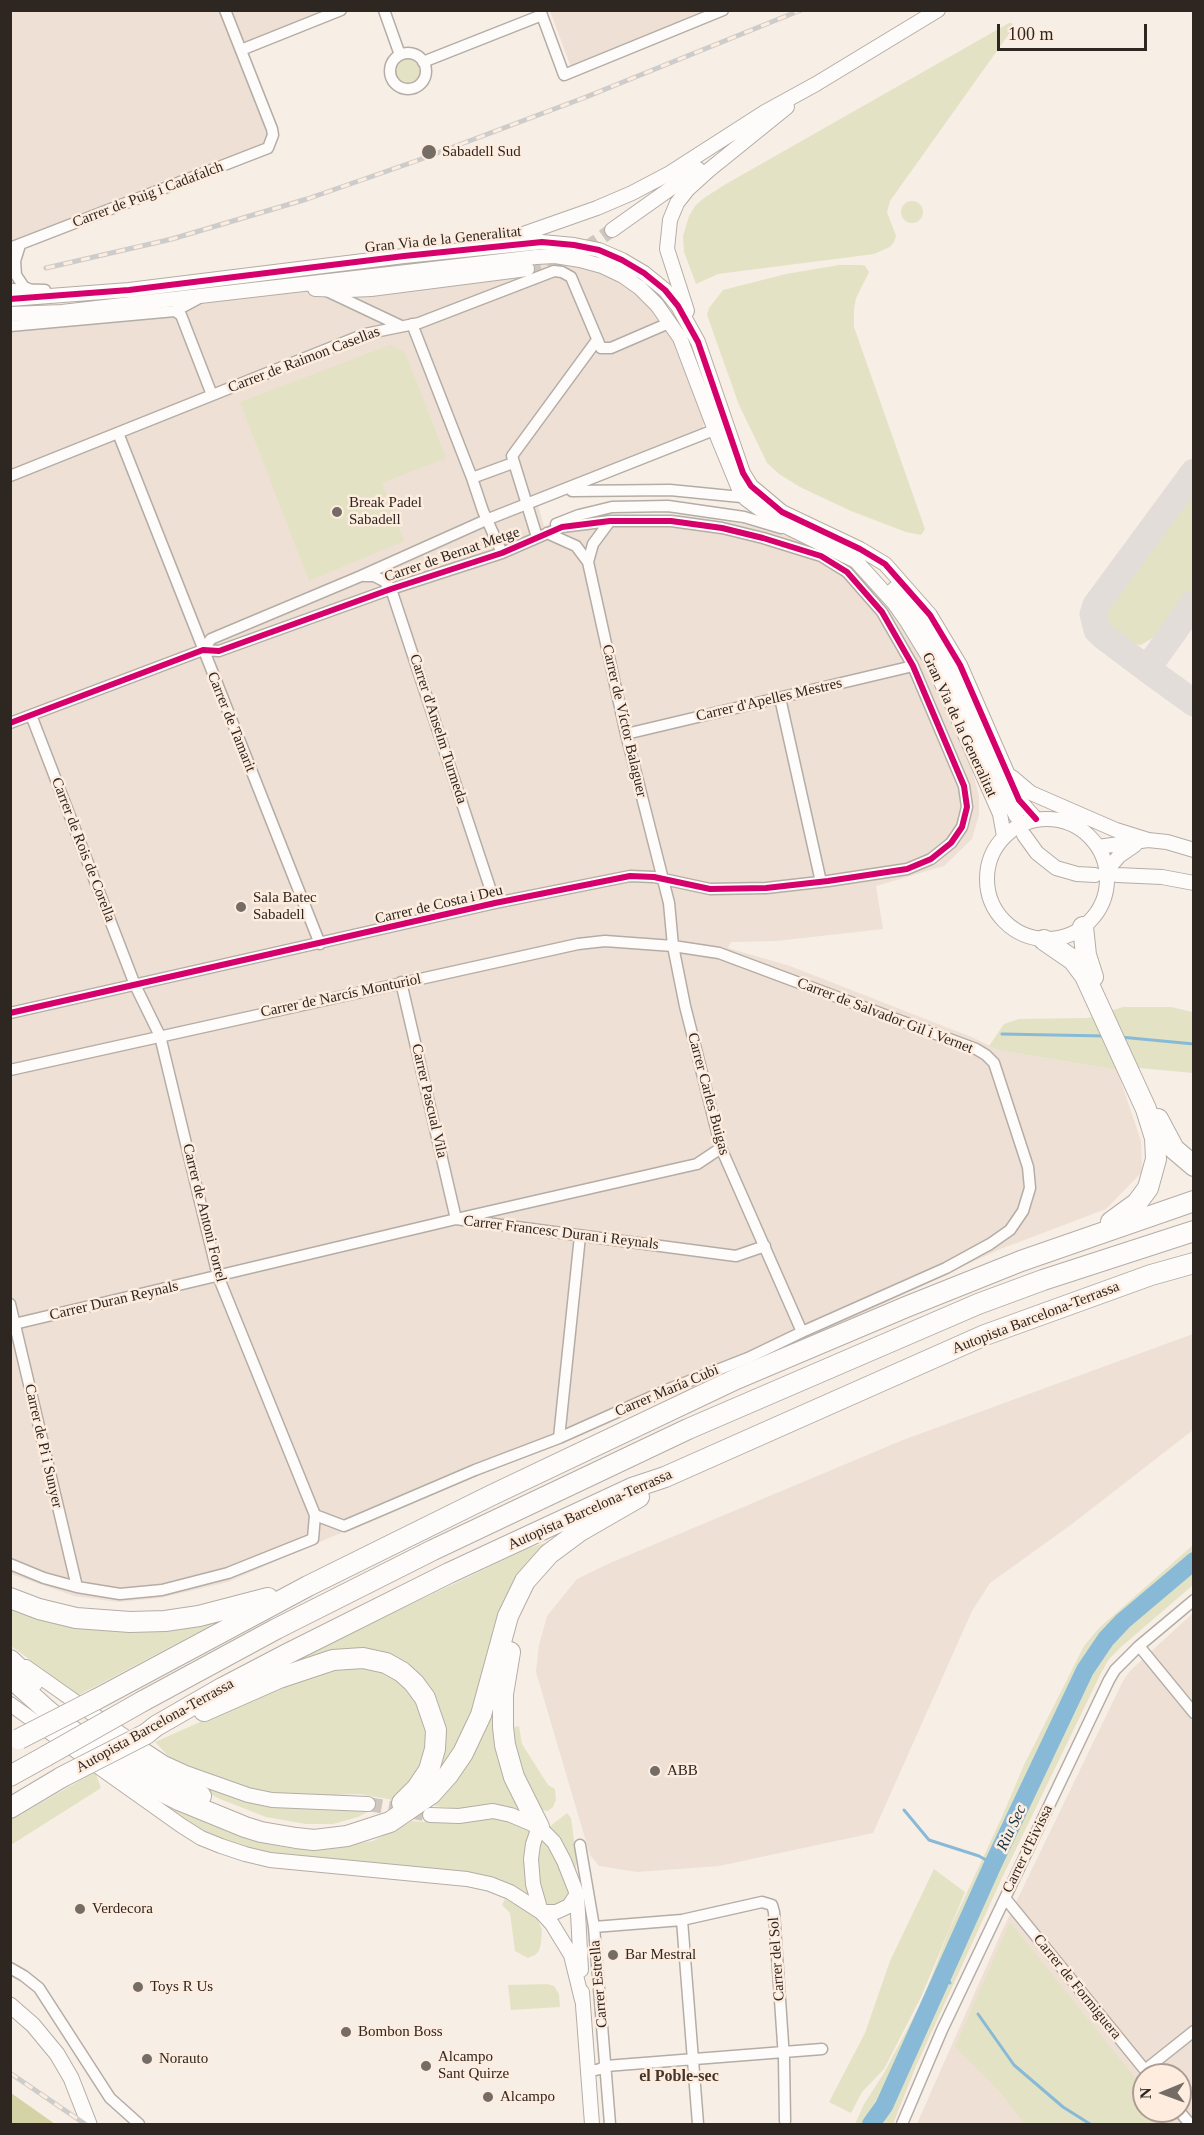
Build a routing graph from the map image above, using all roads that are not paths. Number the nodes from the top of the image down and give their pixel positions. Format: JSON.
{"nodes":[{"id":1,"x":225,"y":10,"type":"edge"},
{"id":2,"x":341,"y":10,"type":"edge"},
{"id":3,"x":384,"y":10,"type":"edge"},
{"id":4,"x":723,"y":10,"type":"edge"},
{"id":5,"x":938,"y":10,"type":"edge"},
{"id":6,"x":541,"y":13,"type":"edge"},
{"id":7,"x":241,"y":50,"type":"junction"},
{"id":8,"x":400,"y":55,"type":"junction"},
{"id":9,"x":423,"y":62,"type":"junction"},
{"id":10,"x":816,"y":84,"type":"junction"},
{"id":11,"x":612,"y":230,"type":"tunnel mouth"},
{"id":12,"x":15,"y":247,"type":"edge"},
{"id":13,"x":478,"y":248,"type":"junction"},
{"id":14,"x":527,"y":269,"type":"tunnel mouth"},
{"id":15,"x":174,"y":285,"type":"junction"},
{"id":16,"x":10,"y":289,"type":"edge"},
{"id":17,"x":262,"y":289,"type":"junction"},
{"id":18,"x":324,"y":289,"type":"junction"},
{"id":19,"x":32,"y":291,"type":"junction"},
{"id":20,"x":204,"y":296,"type":"junction"},
{"id":21,"x":10,"y":299,"type":"edge"},
{"id":22,"x":176,"y":311,"type":"junction"},
{"id":23,"x":10,"y":314,"type":"edge"},
{"id":24,"x":669,"y":322,"type":"junction"},
{"id":25,"x":407,"y":325,"type":"junction"},
{"id":26,"x":10,"y":326,"type":"edge"},
{"id":27,"x":597,"y":340,"type":"junction"},
{"id":28,"x":698,"y":342,"type":"junction"},
{"id":29,"x":212,"y":395,"type":"junction"},
{"id":30,"x":714,"y":430,"type":"junction"},
{"id":31,"x":118,"y":432,"type":"junction"},
{"id":32,"x":513,"y":463,"type":"junction"},
{"id":33,"x":10,"y":476,"type":"edge"},
{"id":34,"x":472,"y":478,"type":"junction"},
{"id":35,"x":560,"y":492,"type":"junction"},
{"id":36,"x":746,"y":499,"type":"junction"},
{"id":37,"x":528,"y":505,"type":"junction"},
{"id":38,"x":486,"y":520,"type":"junction"},
{"id":39,"x":610,"y":521,"type":"junction"},
{"id":40,"x":796,"y":533,"type":"junction"},
{"id":41,"x":542,"y":535,"type":"junction"},
{"id":42,"x":843,"y":541,"type":"junction"},
{"id":43,"x":502,"y":553,"type":"junction"},
{"id":44,"x":856,"y":561,"type":"junction"},
{"id":45,"x":588,"y":562,"type":"junction"},
{"id":46,"x":361,"y":576,"type":"junction"},
{"id":47,"x":391,"y":589,"type":"junction"},
{"id":48,"x":203,"y":650,"type":"junction"},
{"id":49,"x":913,"y":666,"type":"junction"},
{"id":50,"x":780,"y":698,"type":"junction"},
{"id":51,"x":31,"y":715,"type":"junction"},
{"id":52,"x":10,"y":723,"type":"edge"},
{"id":53,"x":626,"y":734,"type":"junction"},
{"id":54,"x":1007,"y":770,"type":"junction"},
{"id":55,"x":964,"y":786,"type":"joint"},
{"id":56,"x":1016,"y":816,"type":"dead end"},
{"id":57,"x":1036,"y":819,"type":"junction"},
{"id":58,"x":1004,"y":836,"type":"junction"},
{"id":59,"x":1024,"y":836,"type":"dead end"},
{"id":60,"x":1148,"y":840,"type":"junction"},
{"id":61,"x":1098,"y":847,"type":"junction"},
{"id":62,"x":1194,"y":850,"type":"edge"},
{"id":63,"x":1106,"y":873,"type":"junction"},
{"id":64,"x":662,"y":879,"type":"junction"},
{"id":65,"x":821,"y":882,"type":"junction"},
{"id":66,"x":1194,"y":884,"type":"edge"},
{"id":67,"x":495,"y":903,"type":"junction"},
{"id":68,"x":1083,"y":927,"type":"junction"},
{"id":69,"x":1044,"y":940,"type":"junction"},
{"id":70,"x":320,"y":944,"type":"junction"},
{"id":71,"x":673,"y":946,"type":"junction"},
{"id":72,"x":401,"y":982,"type":"junction"},
{"id":73,"x":135,"y":985,"type":"junction"},
{"id":74,"x":1101,"y":1003,"type":"junction"},
{"id":75,"x":10,"y":1013,"type":"edge"},
{"id":76,"x":160,"y":1036,"type":"junction"},
{"id":77,"x":1129,"y":1063,"type":"junction"},
{"id":78,"x":10,"y":1070,"type":"edge"},
{"id":79,"x":720,"y":1148,"type":"junction"},
{"id":80,"x":1194,"y":1166,"type":"edge"},
{"id":81,"x":1194,"y":1202,"type":"edge"},
{"id":82,"x":456,"y":1220,"type":"junction"},
{"id":83,"x":1010,"y":1230,"type":"joint"},
{"id":84,"x":1194,"y":1231,"type":"edge"},
{"id":85,"x":580,"y":1236,"type":"junction"},
{"id":86,"x":765,"y":1246,"type":"junction"},
{"id":87,"x":1021,"y":1261,"type":"junction"},
{"id":88,"x":1194,"y":1263,"type":"edge"},
{"id":89,"x":218,"y":1276,"type":"junction"},
{"id":90,"x":10,"y":1304,"type":"edge"},
{"id":91,"x":978,"y":1304,"type":"junction"},
{"id":92,"x":13,"y":1325,"type":"edge"},
{"id":93,"x":802,"y":1332,"type":"junction"},
{"id":94,"x":674,"y":1410,"type":"junction"},
{"id":95,"x":559,"y":1438,"type":"junction"},
{"id":96,"x":665,"y":1477,"type":"junction"},
{"id":97,"x":315,"y":1515,"type":"junction"},
{"id":98,"x":566,"y":1542,"type":"junction"},
{"id":99,"x":10,"y":1564,"type":"edge"},
{"id":100,"x":308,"y":1586,"type":"junction"},
{"id":101,"x":77,"y":1587,"type":"junction"},
{"id":102,"x":10,"y":1598,"type":"edge"},
{"id":103,"x":1194,"y":1600,"type":"edge"},
{"id":104,"x":1139,"y":1646,"type":"junction"},
{"id":105,"x":10,"y":1658,"type":"edge"},
{"id":106,"x":10,"y":1677,"type":"edge"},
{"id":107,"x":10,"y":1704,"type":"edge"},
{"id":108,"x":1194,"y":1713,"type":"edge"},
{"id":109,"x":155,"y":1730,"type":"junction"},
{"id":110,"x":15,"y":1742,"type":"edge"},
{"id":111,"x":10,"y":1776,"type":"edge"},
{"id":112,"x":368,"y":1804,"type":"tunnel mouth"},
{"id":113,"x":10,"y":1808,"type":"edge"},
{"id":114,"x":430,"y":1815,"type":"tunnel mouth"},
{"id":115,"x":539,"y":1827,"type":"junction"},
{"id":116,"x":580,"y":1845,"type":"dead end"},
{"id":117,"x":577,"y":1894,"type":"junction"},
{"id":118,"x":1005,"y":1898,"type":"junction"},
{"id":119,"x":541,"y":1912,"type":"junction"},
{"id":120,"x":682,"y":1920,"type":"junction"},
{"id":121,"x":594,"y":1927,"type":"junction"},
{"id":122,"x":10,"y":1968,"type":"edge"},
{"id":123,"x":582,"y":2000,"type":"junction"},
{"id":124,"x":10,"y":2005,"type":"edge"},
{"id":125,"x":1194,"y":2031,"type":"edge"},
{"id":126,"x":822,"y":2049,"type":"dead end"},
{"id":127,"x":784,"y":2051,"type":"junction"},
{"id":128,"x":693,"y":2059,"type":"junction"},
{"id":129,"x":1139,"y":2063,"type":"edge"},
{"id":130,"x":1158,"y":2063,"type":"edge"},
{"id":131,"x":587,"y":2066,"type":"junction"},
{"id":132,"x":606,"y":2066,"type":"junction"},
{"id":133,"x":87,"y":2119,"type":"edge"},
{"id":134,"x":785,"y":2121,"type":"dead end"},
{"id":135,"x":139,"y":2124,"type":"edge"},
{"id":136,"x":592,"y":2124,"type":"edge"},
{"id":137,"x":610,"y":2124,"type":"edge"},
{"id":138,"x":698,"y":2124,"type":"edge"},
{"id":139,"x":902,"y":2124,"type":"edge"}],
"edges":[{"from":1,"to":7,"type":"street"},
{"from":2,"to":7,"type":"street"},
{"from":3,"to":8,"type":"street"},
{"from":4,"to":6,"type":"street"},
{"from":5,"to":10,"type":"street"},
{"from":6,"to":9,"type":"street"},
{"from":7,"to":12,"type":"street","name":"Carrer de Puig i Cadafalch"},
{"from":8,"to":9,"type":"street"},
{"from":8,"to":9,"type":"street"},
{"from":10,"to":11,"type":"street"},
{"from":10,"to":13,"type":"street"},
{"from":10,"to":28,"type":"street"},
{"from":12,"to":19,"type":"street","name":"Carrer de Puig i Cadafalch"},
{"from":13,"to":15,"type":"street","name":"Gran Via de la Generalitat"},
{"from":13,"to":28,"type":"street","name":"Gran Via de la Generalitat"},
{"from":14,"to":18,"type":"street"},
{"from":15,"to":19,"type":"street"},
{"from":15,"to":21,"type":"street","name":"Gran Via de la Generalitat"},
{"from":16,"to":19,"type":"street"},
{"from":17,"to":18,"type":"street"},
{"from":17,"to":20,"type":"street","name":"Gran Via de la Generalitat"},
{"from":17,"to":24,"type":"street","name":"Gran Via de la Generalitat"},
{"from":18,"to":25,"type":"street"},
{"from":20,"to":22,"type":"street"},
{"from":20,"to":23,"type":"street","name":"Gran Via de la Generalitat"},
{"from":22,"to":26,"type":"street"},
{"from":22,"to":29,"type":"street"},
{"from":24,"to":27,"type":"street"},
{"from":24,"to":30,"type":"street","name":"Gran Via de la Generalitat"},
{"from":25,"to":27,"type":"street","name":"Carrer de Raimon Casellas"},
{"from":25,"to":29,"type":"street","name":"Carrer de Raimon Casellas"},
{"from":25,"to":34,"type":"street"},
{"from":27,"to":32,"type":"street"},
{"from":28,"to":42,"type":"street","name":"Gran Via de la Generalitat"},
{"from":29,"to":31,"type":"street","name":"Carrer de Raimon Casellas"},
{"from":30,"to":35,"type":"street"},
{"from":30,"to":36,"type":"street","name":"Gran Via de la Generalitat"},
{"from":31,"to":33,"type":"street","name":"Carrer de Raimon Casellas"},
{"from":31,"to":48,"type":"street","name":"Carrer de Tamarit"},
{"from":32,"to":34,"type":"street"},
{"from":32,"to":37,"type":"street"},
{"from":34,"to":38,"type":"street"},
{"from":35,"to":36,"type":"street"},
{"from":35,"to":37,"type":"street"},
{"from":36,"to":40,"type":"street","name":"Gran Via de la Generalitat"},
{"from":36,"to":42,"type":"street"},
{"from":37,"to":38,"type":"street","name":"Carrer de Bernat Metge"},
{"from":37,"to":41,"type":"street","name":"Carrer de Bernat Metge"},
{"from":38,"to":43,"type":"street","name":"Carrer de Bernat Metge"},
{"from":38,"to":46,"type":"street","name":"Carrer de Bernat Metge"},
{"from":39,"to":41,"type":"street","name":"Carrer de Bernat Metge"},
{"from":39,"to":45,"type":"street"},
{"from":39,"to":49,"type":"street","name":"Carrer de Bernat Metge"},
{"from":40,"to":41,"type":"street","name":"Carrer de Bernat Metge"},
{"from":40,"to":44,"type":"street","name":"Gran Via de la Generalitat"},
{"from":41,"to":43,"type":"street","name":"Carrer de Bernat Metge"},
{"from":41,"to":45,"type":"street"},
{"from":42,"to":54,"type":"street","name":"Gran Via de la Generalitat"},
{"from":43,"to":47,"type":"street","name":"Carrer de Bernat Metge"},
{"from":44,"to":56,"type":"street"},
{"from":44,"to":58,"type":"street","name":"Gran Via de la Generalitat"},
{"from":45,"to":53,"type":"street","name":"Carrer de Víctor Balaguer"},
{"from":46,"to":47,"type":"street"},
{"from":46,"to":48,"type":"street","name":"Carrer de Bernat Metge"},
{"from":47,"to":48,"type":"street","name":"Carrer de Bernat Metge"},
{"from":47,"to":67,"type":"street","name":"Carrer d'Anselm Turmeda"},
{"from":48,"to":51,"type":"street","name":"Carrer de Bernat Metge"},
{"from":48,"to":70,"type":"street","name":"Carrer de Tamarit"},
{"from":49,"to":50,"type":"street","name":"Carrer d'Apelles Mestres"},
{"from":49,"to":55,"type":"street","name":"Carrer de Bernat Metge"},
{"from":50,"to":53,"type":"street","name":"Carrer d'Apelles Mestres"},
{"from":50,"to":65,"type":"street"},
{"from":51,"to":52,"type":"street","name":"Carrer de Bernat Metge"},
{"from":51,"to":73,"type":"street","name":"Carrer de Rois de Corella"},
{"from":53,"to":64,"type":"street","name":"Carrer de Víctor Balaguer"},
{"from":54,"to":57,"type":"street","name":"Gran Via de la Generalitat"},
{"from":54,"to":60,"type":"street"},
{"from":55,"to":65,"type":"street","name":"Carrer de Costa i Deu"},
{"from":57,"to":58,"type":"street"},
{"from":57,"to":61,"type":"street"},
{"from":58,"to":69,"type":"street"},
{"from":59,"to":63,"type":"street"},
{"from":60,"to":61,"type":"street"},
{"from":60,"to":62,"type":"street"},
{"from":60,"to":63,"type":"street"},
{"from":61,"to":63,"type":"street"},
{"from":63,"to":66,"type":"street"},
{"from":63,"to":68,"type":"street"},
{"from":64,"to":65,"type":"street","name":"Carrer de Costa i Deu"},
{"from":64,"to":67,"type":"street","name":"Carrer de Costa i Deu"},
{"from":64,"to":71,"type":"street","name":"Carrer Carles Buigas"},
{"from":67,"to":70,"type":"street","name":"Carrer de Costa i Deu"},
{"from":68,"to":69,"type":"street"},
{"from":68,"to":74,"type":"highway"},
{"from":69,"to":74,"type":"highway"},
{"from":70,"to":73,"type":"street","name":"Carrer de Costa i Deu"},
{"from":71,"to":72,"type":"street","name":"Carrer de Narcís Monturiol"},
{"from":71,"to":79,"type":"street","name":"Carrer Carles Buigas"},
{"from":71,"to":83,"type":"street","name":"Carrer de Salvador Gil i Vernet"},
{"from":72,"to":76,"type":"street","name":"Carrer de Narcís Monturiol"},
{"from":72,"to":82,"type":"street","name":"Carrer Pascual Vila"},
{"from":73,"to":75,"type":"street","name":"Carrer de Costa i Deu"},
{"from":73,"to":76,"type":"street","name":"Carrer de Antoni Forrel"},
{"from":74,"to":77,"type":"highway"},
{"from":76,"to":78,"type":"street","name":"Carrer de Narcís Monturiol"},
{"from":76,"to":89,"type":"street","name":"Carrer de Antoni Forrel"},
{"from":77,"to":80,"type":"highway"},
{"from":77,"to":87,"type":"highway"},
{"from":79,"to":82,"type":"street"},
{"from":79,"to":86,"type":"street","name":"Carrer Carles Buigas"},
{"from":81,"to":87,"type":"highway"},
{"from":82,"to":85,"type":"street","name":"Carrer Francesc Duran i Reynals"},
{"from":82,"to":89,"type":"street","name":"Carrer Francesc Duran i Reynals"},
{"from":83,"to":93,"type":"street","name":"Carrer María Cubi"},
{"from":84,"to":91,"type":"highway","name":"Autopista Barcelona-Terrassa"},
{"from":85,"to":86,"type":"street","name":"Carrer Francesc Duran i Reynals"},
{"from":85,"to":95,"type":"street"},
{"from":86,"to":93,"type":"street","name":"Carrer Carles Buigas"},
{"from":87,"to":94,"type":"highway"},
{"from":88,"to":96,"type":"highway","name":"Autopista Barcelona-Terrassa"},
{"from":89,"to":92,"type":"street","name":"Carrer Duran Reynals"},
{"from":89,"to":97,"type":"street","name":"Carrer de Antoni Forrel"},
{"from":90,"to":92,"type":"street","name":"Carrer de Pi i Sunyer"},
{"from":91,"to":94,"type":"highway"},
{"from":91,"to":111,"type":"highway","name":"Autopista Barcelona-Terrassa","bridge":true},
{"from":92,"to":101,"type":"street","name":"Carrer de Pi i Sunyer"},
{"from":93,"to":95,"type":"street","name":"Carrer María Cubi"},
{"from":94,"to":100,"type":"highway"},
{"from":95,"to":97,"type":"street","name":"Carrer María Cubi"},
{"from":96,"to":98,"type":"highway"},
{"from":96,"to":109,"type":"highway","name":"Autopista Barcelona-Terrassa"},
{"from":97,"to":101,"type":"street","name":"Carrer de Antoni Forrel"},
{"from":98,"to":106,"type":"highway"},
{"from":98,"to":115,"type":"highway"},
{"from":99,"to":101,"type":"street"},
{"from":100,"to":102,"type":"highway"},
{"from":100,"to":110,"type":"highway","bridge":true},
{"from":103,"to":104,"type":"street","name":"Carrer d'Eivissa"},
{"from":104,"to":108,"type":"street"},
{"from":104,"to":118,"type":"street","name":"Carrer d'Eivissa"},
{"from":105,"to":109,"type":"highway"},
{"from":105,"to":112,"type":"street"},
{"from":107,"to":119,"type":"street"},
{"from":109,"to":113,"type":"highway","name":"Autopista Barcelona-Terrassa","bridge":true},
{"from":114,"to":115,"type":"street"},
{"from":115,"to":117,"type":"street"},
{"from":115,"to":119,"type":"street"},
{"from":116,"to":121,"type":"street","name":"Carrer Estrella"},
{"from":117,"to":119,"type":"street"},
{"from":117,"to":123,"type":"street"},
{"from":118,"to":129,"type":"street","name":"Carrer de Formiguera"},
{"from":118,"to":139,"type":"street","name":"Carrer d'Eivissa"},
{"from":119,"to":123,"type":"street"},
{"from":120,"to":121,"type":"street","name":"Carrer del Sol"},
{"from":120,"to":127,"type":"street","name":"Carrer del Sol"},
{"from":120,"to":128,"type":"street"},
{"from":121,"to":132,"type":"street","name":"Carrer Estrella"},
{"from":122,"to":135,"type":"street"},
{"from":123,"to":131,"type":"street"},
{"from":124,"to":133,"type":"main road"},
{"from":125,"to":130,"type":"street"},
{"from":126,"to":127,"type":"street"},
{"from":127,"to":128,"type":"street"},
{"from":127,"to":134,"type":"street","name":"Carrer del Sol"},
{"from":128,"to":132,"type":"street"},
{"from":128,"to":138,"type":"street"},
{"from":131,"to":132,"type":"street"},
{"from":131,"to":136,"type":"street"},
{"from":132,"to":137,"type":"street","name":"Carrer Estrella"}]}
